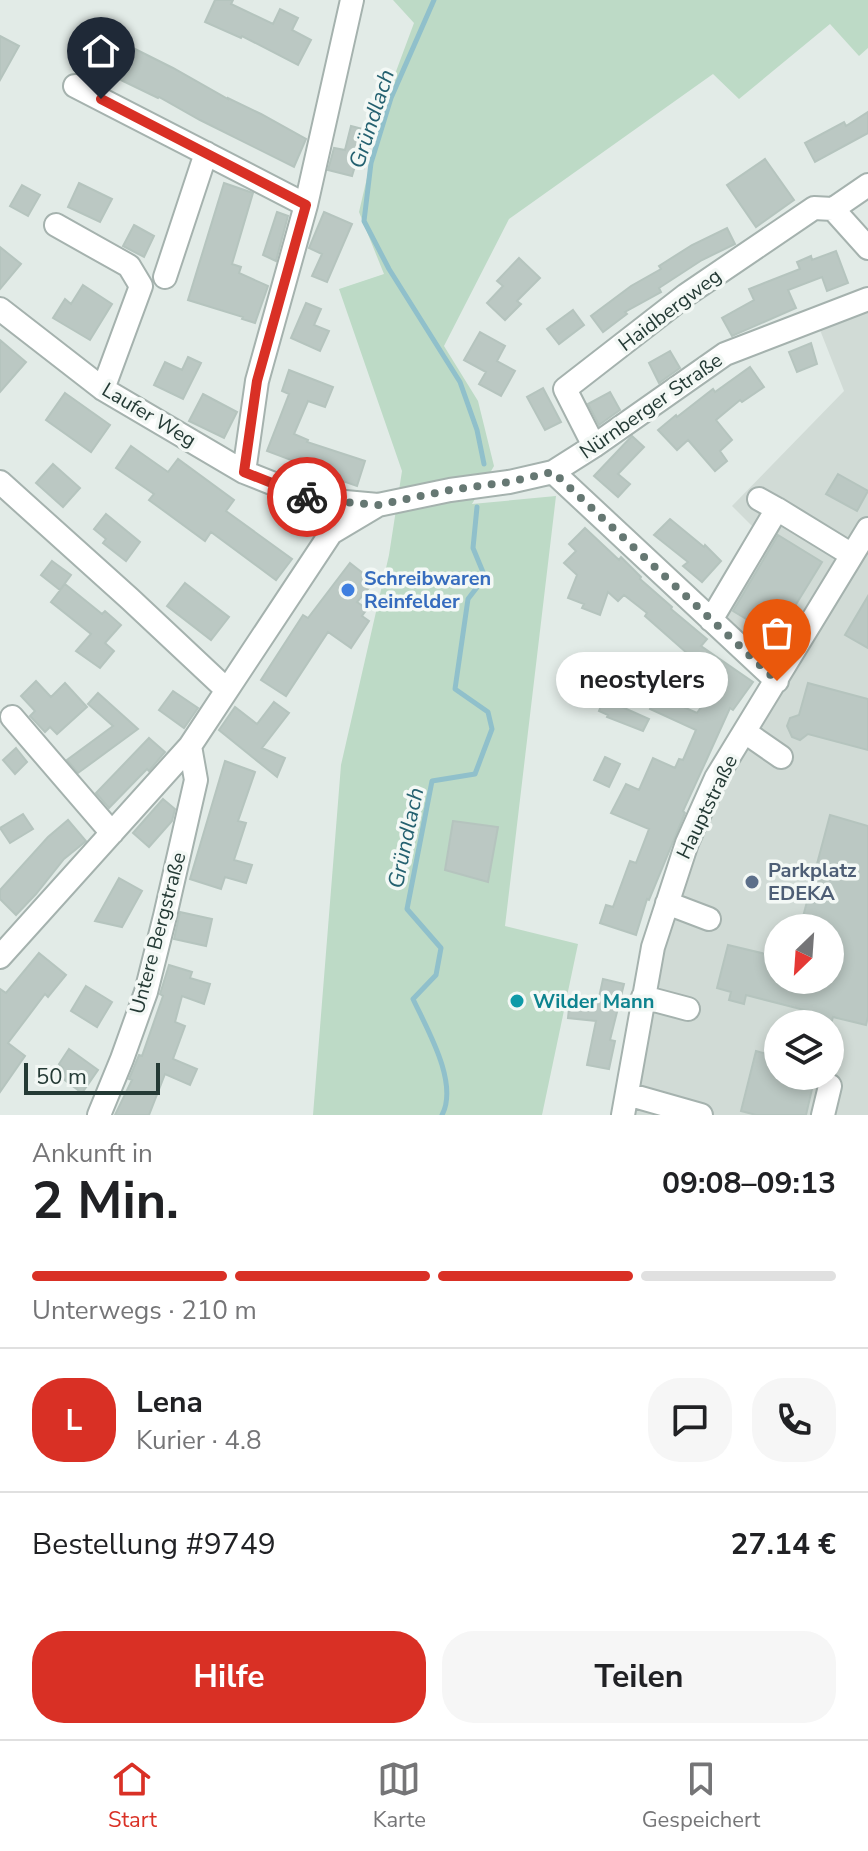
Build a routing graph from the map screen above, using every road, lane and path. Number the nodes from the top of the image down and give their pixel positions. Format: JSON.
{"nodes":[{"id":1,"x":352,"y":0,"type":"edge"},
{"id":2,"x":75,"y":86,"type":"dead end"},
{"id":3,"x":206,"y":153,"type":"junction"},
{"id":4,"x":868,"y":185,"type":"edge"},
{"id":5,"x":306,"y":205,"type":"junction"},
{"id":6,"x":833,"y":209,"type":"junction"},
{"id":7,"x":56,"y":225,"type":"dead end"},
{"id":8,"x":868,"y":248,"type":"edge"},
{"id":9,"x":165,"y":277,"type":"dead end"},
{"id":10,"x":868,"y":299,"type":"edge"},
{"id":11,"x":0,"y":309,"type":"edge"},
{"id":12,"x":103,"y":389,"type":"junction"},
{"id":13,"x":594,"y":446,"type":"junction"},
{"id":14,"x":244,"y":472,"type":"junction"},
{"id":15,"x":553,"y":472,"type":"junction"},
{"id":16,"x":0,"y":482,"type":"edge"},
{"id":17,"x":312,"y":499,"type":"junction"},
{"id":18,"x":378,"y":505,"type":"junction"},
{"id":19,"x":868,"y":529,"type":"edge"},
{"id":20,"x":331,"y":533,"type":"junction"},
{"id":21,"x":852,"y":555,"type":"junction"},
{"id":22,"x":711,"y":620,"type":"junction"},
{"id":23,"x":777,"y":681,"type":"junction"},
{"id":24,"x":227,"y":690,"type":"junction"},
{"id":25,"x":12,"y":717,"type":"dead end"},
{"id":26,"x":745,"y":732,"type":"junction"},
{"id":27,"x":190,"y":746,"type":"junction"},
{"id":28,"x":781,"y":757,"type":"dead end"},
{"id":29,"x":112,"y":833,"type":"junction"},
{"id":30,"x":667,"y":903,"type":"junction"},
{"id":31,"x":709,"y":919,"type":"dead end"},
{"id":32,"x":0,"y":957,"type":"edge"},
{"id":33,"x":643,"y":997,"type":"junction"},
{"id":34,"x":688,"y":1009,"type":"dead end"},
{"id":35,"x":829,"y":1090,"type":"edge"},
{"id":36,"x":625,"y":1104,"type":"edge"},
{"id":37,"x":99,"y":1115,"type":"edge"},
{"id":38,"x":701,"y":1115,"type":"edge"},
{"id":39,"x":823,"y":1115,"type":"edge"}],
"edges":[{"from":1,"to":5,"type":"street"},
{"from":2,"to":3,"type":"street"},
{"from":3,"to":5,"type":"street"},
{"from":3,"to":9,"type":"street"},
{"from":4,"to":6,"type":"street","name":"Haidbergweg"},
{"from":5,"to":14,"type":"street"},
{"from":6,"to":8,"type":"street"},
{"from":6,"to":13,"type":"street","name":"Haidbergweg"},
{"from":7,"to":12,"type":"street"},
{"from":10,"to":13,"type":"street","name":"Nürnberger Straße"},
{"from":11,"to":12,"type":"street","name":"Laufer Weg"},
{"from":12,"to":14,"type":"street","name":"Laufer Weg"},
{"from":13,"to":15,"type":"street","name":"Nürnberger Straße"},
{"from":14,"to":17,"type":"street","name":"Laufer Weg"},
{"from":15,"to":18,"type":"street","name":"Nürnberger Straße"},
{"from":15,"to":22,"type":"street"},
{"from":16,"to":24,"type":"street"},
{"from":17,"to":18,"type":"street","name":"Laufer Weg"},
{"from":17,"to":20,"type":"street"},
{"from":18,"to":20,"type":"street","name":"Nürnberger Straße"},
{"from":19,"to":21,"type":"street","name":"Hauptstraße"},
{"from":20,"to":24,"type":"street","name":"Nürnberger Straße"},
{"from":21,"to":22,"type":"street"},
{"from":21,"to":23,"type":"street","name":"Hauptstraße"},
{"from":22,"to":23,"type":"street"},
{"from":23,"to":26,"type":"street","name":"Hauptstraße"},
{"from":24,"to":27,"type":"street","name":"Nürnberger Straße"},
{"from":25,"to":29,"type":"street"},
{"from":26,"to":28,"type":"street"},
{"from":26,"to":30,"type":"street","name":"Hauptstraße"},
{"from":27,"to":29,"type":"street","name":"Nürnberger Straße"},
{"from":27,"to":37,"type":"street","name":"Untere Bergstraße"},
{"from":29,"to":32,"type":"street","name":"Nürnberger Straße"},
{"from":30,"to":31,"type":"street"},
{"from":30,"to":33,"type":"street","name":"Hauptstraße"},
{"from":33,"to":34,"type":"street"},
{"from":33,"to":36,"type":"street","name":"Hauptstraße"},
{"from":35,"to":39,"type":"street"},
{"from":36,"to":38,"type":"street"}]}
